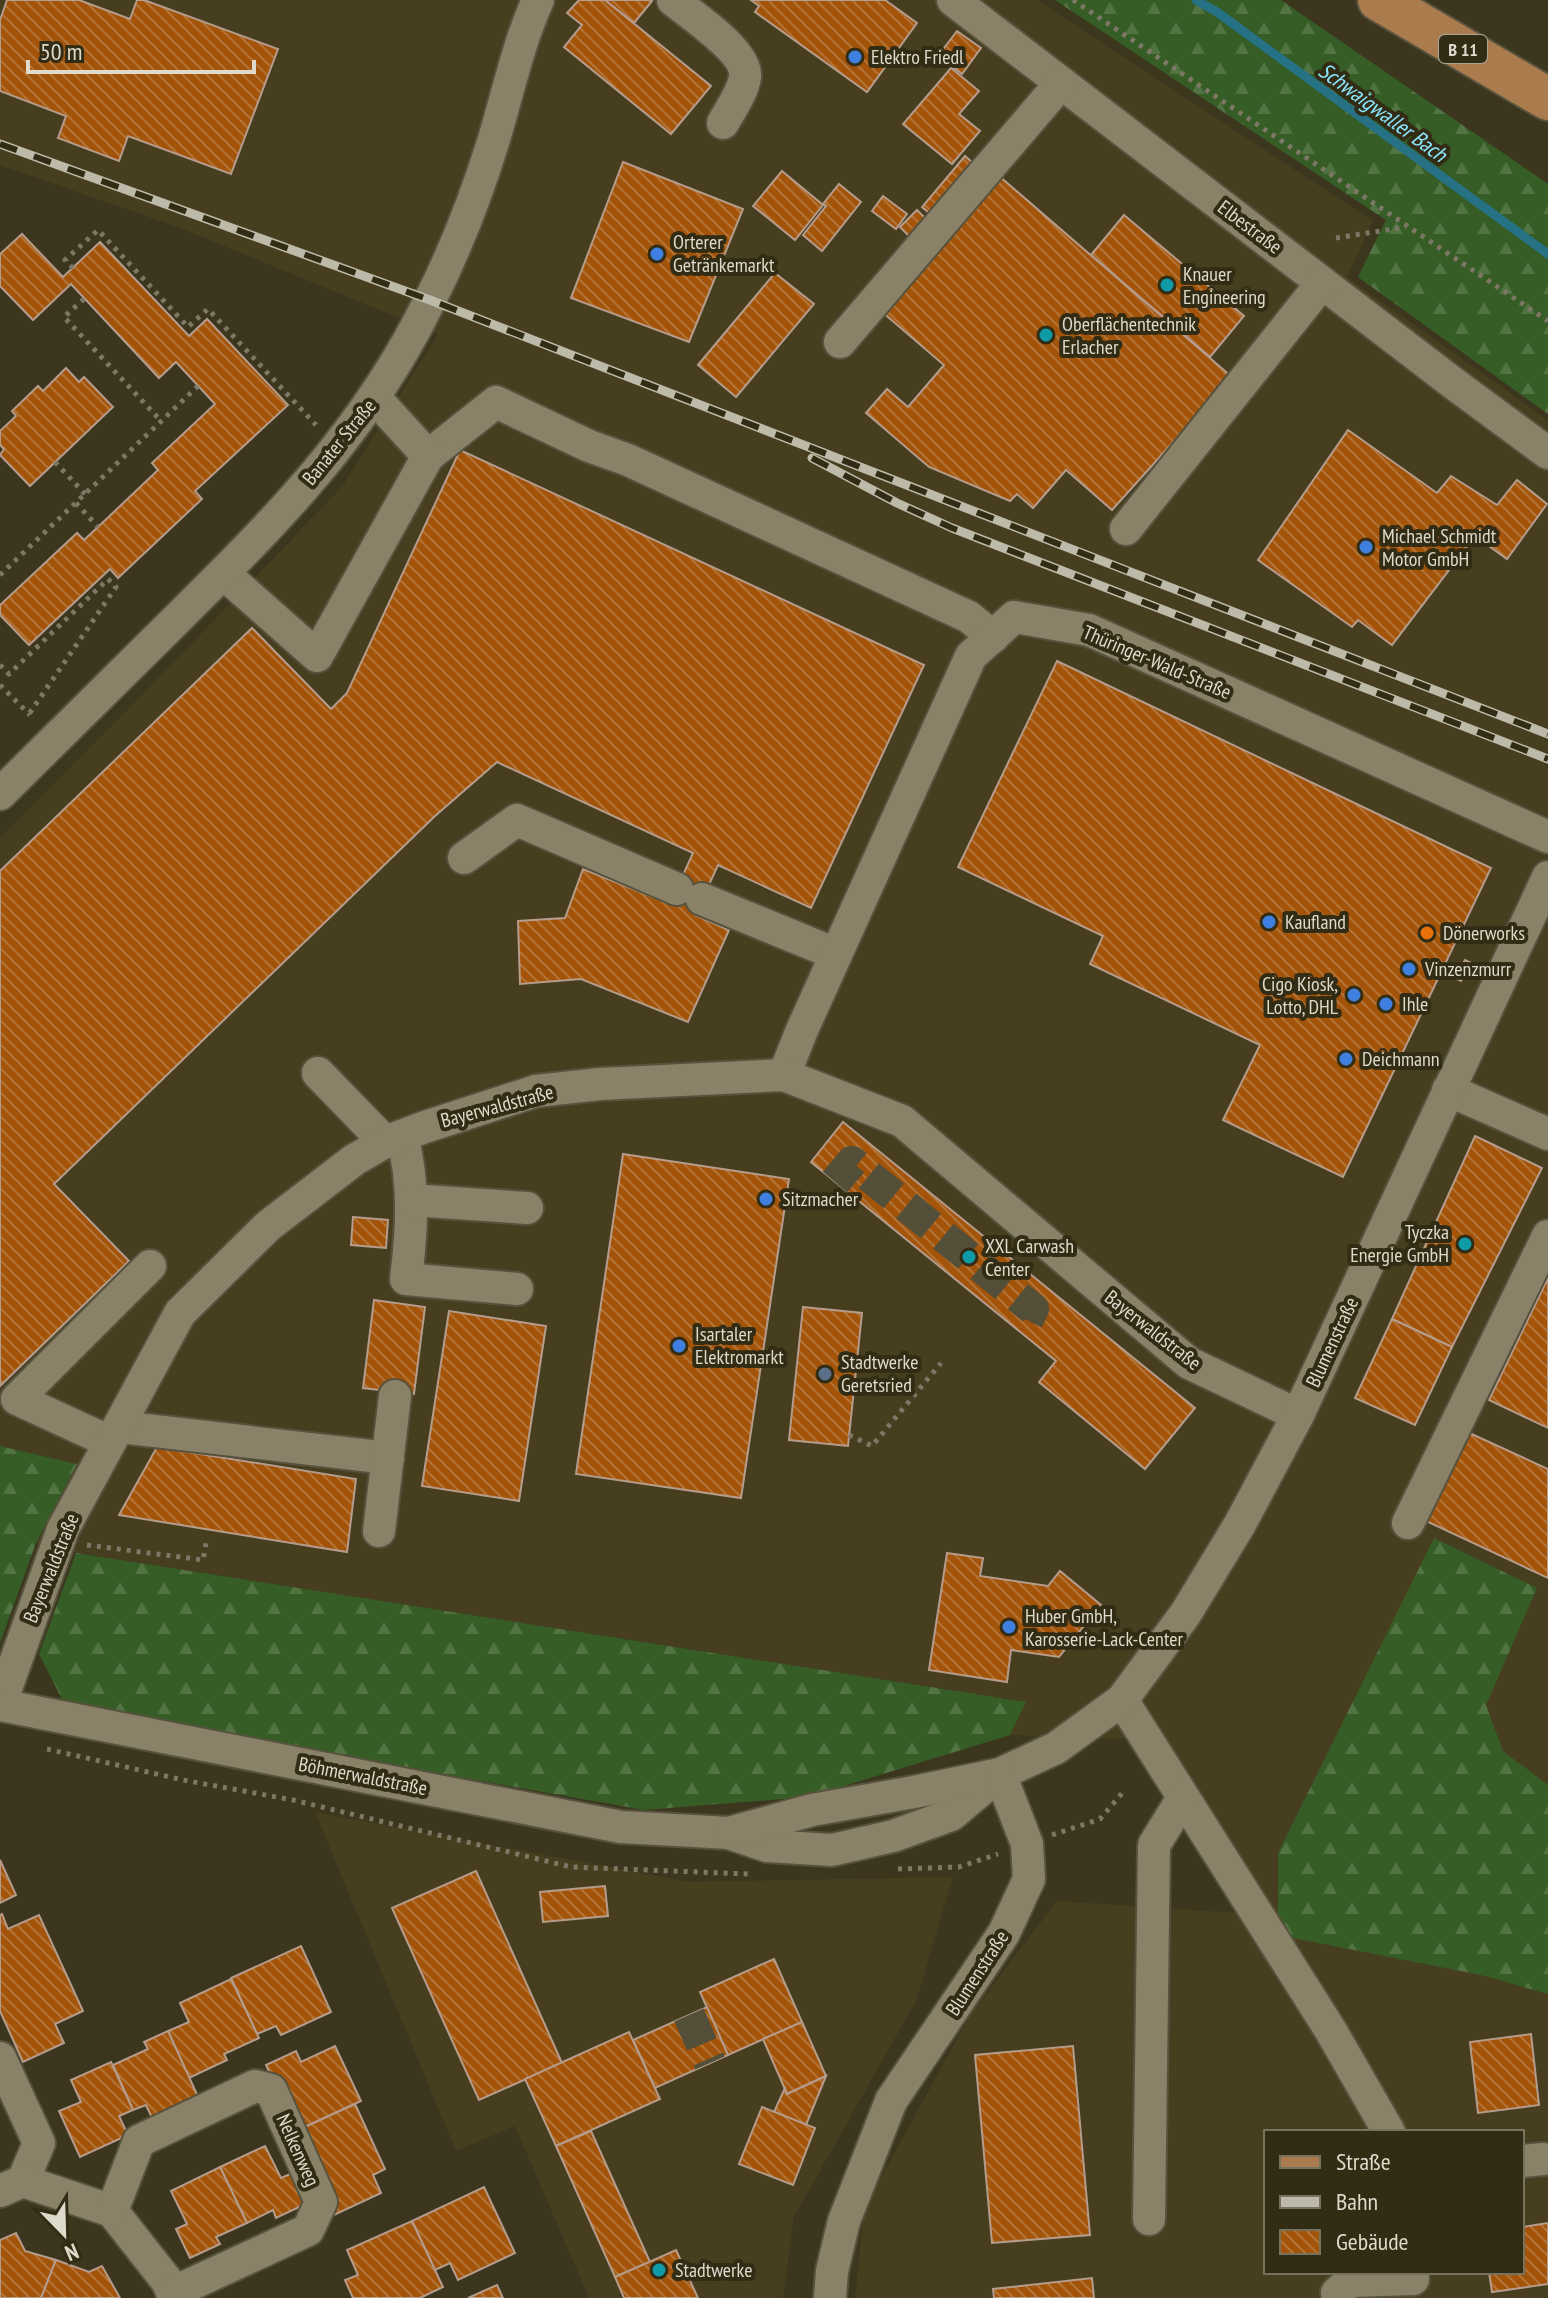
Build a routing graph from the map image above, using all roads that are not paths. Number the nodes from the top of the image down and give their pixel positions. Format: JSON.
{"nodes":[{"id":1,"x":538,"y":0,"type":"edge"},
{"id":2,"x":673,"y":0,"type":"edge"},
{"id":3,"x":953,"y":0,"type":"edge"},
{"id":4,"x":1379,"y":0,"type":"edge"},
{"id":5,"x":1061,"y":83,"type":"junction"},
{"id":6,"x":1548,"y":99,"type":"edge"},
{"id":7,"x":723,"y":123,"type":"dead end"},
{"id":8,"x":1322,"y":283,"type":"junction"},
{"id":9,"x":840,"y":342,"type":"dead end"},
{"id":10,"x":375,"y":398,"type":"junction"},
{"id":11,"x":1548,"y":453,"type":"edge"},
{"id":12,"x":428,"y":456,"type":"junction"},
{"id":13,"x":1126,"y":529,"type":"dead end"},
{"id":14,"x":223,"y":573,"type":"junction"},
{"id":15,"x":993,"y":637,"type":"junction"},
{"id":16,"x":0,"y":794,"type":"edge"},
{"id":17,"x":1548,"y":837,"type":"edge"},
{"id":18,"x":464,"y":858,"type":"dead end"},
{"id":19,"x":1548,"y":877,"type":"edge"},
{"id":20,"x":836,"y":954,"type":"junction"},
{"id":21,"x":318,"y":1073,"type":"dead end"},
{"id":22,"x":784,"y":1075,"type":"junction"},
{"id":23,"x":1448,"y":1090,"type":"junction"},
{"id":24,"x":1548,"y":1134,"type":"edge"},
{"id":25,"x":393,"y":1139,"type":"junction"},
{"id":26,"x":411,"y":1200,"type":"junction"},
{"id":27,"x":527,"y":1208,"type":"dead end"},
{"id":28,"x":1548,"y":1236,"type":"edge"},
{"id":29,"x":150,"y":1266,"type":"dead end"},
{"id":30,"x":517,"y":1289,"type":"dead end"},
{"id":31,"x":395,"y":1396,"type":"dead end"},
{"id":32,"x":1298,"y":1415,"type":"junction"},
{"id":33,"x":115,"y":1434,"type":"junction"},
{"id":34,"x":388,"y":1458,"type":"junction"},
{"id":35,"x":1408,"y":1523,"type":"dead end"},
{"id":36,"x":379,"y":1531,"type":"dead end"},
{"id":37,"x":1122,"y":1700,"type":"junction"},
{"id":38,"x":0,"y":1705,"type":"edge"},
{"id":39,"x":1000,"y":1774,"type":"junction"},
{"id":40,"x":1183,"y":1798,"type":"junction"},
{"id":41,"x":729,"y":1833,"type":"junction"},
{"id":42,"x":0,"y":2058,"type":"edge"},
{"id":43,"x":1388,"y":2130,"type":"edge"},
{"id":44,"x":12,"y":2186,"type":"edge"},
{"id":45,"x":112,"y":2211,"type":"junction"},
{"id":46,"x":1149,"y":2219,"type":"dead end"},
{"id":47,"x":1413,"y":2283,"type":"edge"},
{"id":48,"x":174,"y":2296,"type":"edge"},
{"id":49,"x":830,"y":2298,"type":"edge"},
{"id":50,"x":1338,"y":2298,"type":"edge"}],
"edges":[{"from":1,"to":10,"type":"street","name":"Banater Straße"},
{"from":2,"to":7,"type":"street"},
{"from":3,"to":5,"type":"street","name":"Elbestraße"},
{"from":4,"to":6,"type":"main road","number":"B 11"},
{"from":5,"to":8,"type":"street","name":"Elbestraße"},
{"from":5,"to":9,"type":"street"},
{"from":8,"to":11,"type":"street","name":"Elbestraße"},
{"from":8,"to":13,"type":"street"},
{"from":10,"to":12,"type":"street"},
{"from":10,"to":14,"type":"street","name":"Banater Straße"},
{"from":12,"to":14,"type":"street"},
{"from":12,"to":15,"type":"street"},
{"from":14,"to":16,"type":"street","name":"Banater Straße"},
{"from":15,"to":17,"type":"street","name":"Thüringer-Wald-Straße"},
{"from":15,"to":20,"type":"street","name":"Thüringer-Wald-Straße"},
{"from":18,"to":20,"type":"street"},
{"from":19,"to":23,"type":"street","name":"Blumenstraße"},
{"from":20,"to":22,"type":"street","name":"Thüringer-Wald-Straße"},
{"from":21,"to":25,"type":"street"},
{"from":22,"to":25,"type":"street","name":"Bayerwaldstraße"},
{"from":22,"to":32,"type":"street","name":"Bayerwaldstraße"},
{"from":23,"to":24,"type":"street"},
{"from":23,"to":32,"type":"street","name":"Blumenstraße"},
{"from":25,"to":26,"type":"street"},
{"from":25,"to":33,"type":"street","name":"Bayerwaldstraße"},
{"from":26,"to":27,"type":"street"},
{"from":26,"to":30,"type":"street"},
{"from":28,"to":35,"type":"street"},
{"from":29,"to":33,"type":"street"},
{"from":31,"to":34,"type":"street"},
{"from":32,"to":37,"type":"street","name":"Blumenstraße"},
{"from":33,"to":34,"type":"street"},
{"from":33,"to":38,"type":"street","name":"Bayerwaldstraße"},
{"from":34,"to":36,"type":"street"},
{"from":37,"to":39,"type":"street","name":"Blumenstraße"},
{"from":37,"to":40,"type":"street"},
{"from":38,"to":41,"type":"street","name":"Böhmerwaldstraße"},
{"from":39,"to":41,"type":"street","name":"Böhmerwaldstraße"},
{"from":39,"to":41,"type":"street","name":"Böhmerwaldstraße"},
{"from":39,"to":49,"type":"street","name":"Blumenstraße"},
{"from":40,"to":43,"type":"street"},
{"from":40,"to":46,"type":"street"},
{"from":42,"to":44,"type":"street"},
{"from":44,"to":45,"type":"street"},
{"from":45,"to":48,"type":"street","name":"Nelkenweg"},
{"from":45,"to":48,"type":"street","name":"Nelkenweg"},
{"from":47,"to":50,"type":"street"}]}
